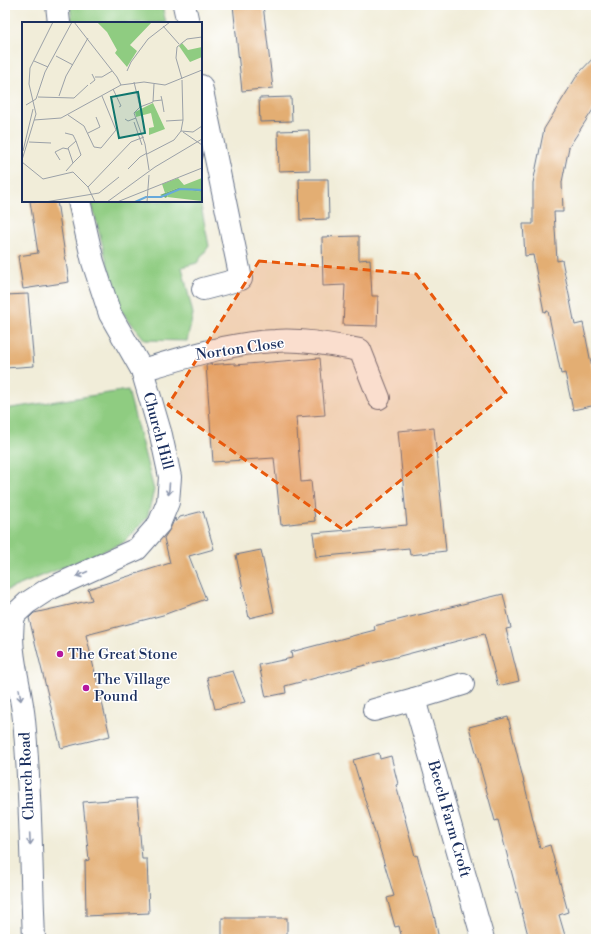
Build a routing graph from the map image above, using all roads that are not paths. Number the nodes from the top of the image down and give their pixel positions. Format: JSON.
{"nodes":[{"id":1,"x":57,"y":5,"type":"edge"},
{"id":2,"x":184,"y":5,"type":"edge"},
{"id":3,"x":59,"y":22,"type":"edge"},
{"id":4,"x":188,"y":22,"type":"edge"},
{"id":5,"x":202,"y":91,"type":"edge"},
{"id":6,"x":80,"y":202,"type":"edge"},
{"id":7,"x":203,"y":289,"type":"dead end"},
{"id":8,"x":142,"y":370,"type":"junction"},
{"id":9,"x":379,"y":398,"type":"dead end"},
{"id":10,"x":10,"y":614,"type":"edge"},
{"id":11,"x":463,"y":684,"type":"dead end"},
{"id":12,"x":414,"y":699,"type":"junction"},
{"id":13,"x":374,"y":710,"type":"dead end"},
{"id":14,"x":34,"y":939,"type":"edge"},
{"id":15,"x":483,"y":939,"type":"edge"}],
"edges":[{"from":1,"to":3,"type":"street"},
{"from":2,"to":4,"type":"street"},
{"from":5,"to":7,"type":"street"},
{"from":6,"to":8,"type":"street","name":"Church Hill"},
{"from":8,"to":9,"type":"street","name":"Norton Close"},
{"from":8,"to":10,"type":"street","name":"Church Hill","one_way":true},
{"from":10,"to":14,"type":"street","name":"Church Road","one_way":true},
{"from":11,"to":12,"type":"street"},
{"from":12,"to":13,"type":"street"},
{"from":12,"to":15,"type":"street","name":"Beech Farm Croft"}]}
